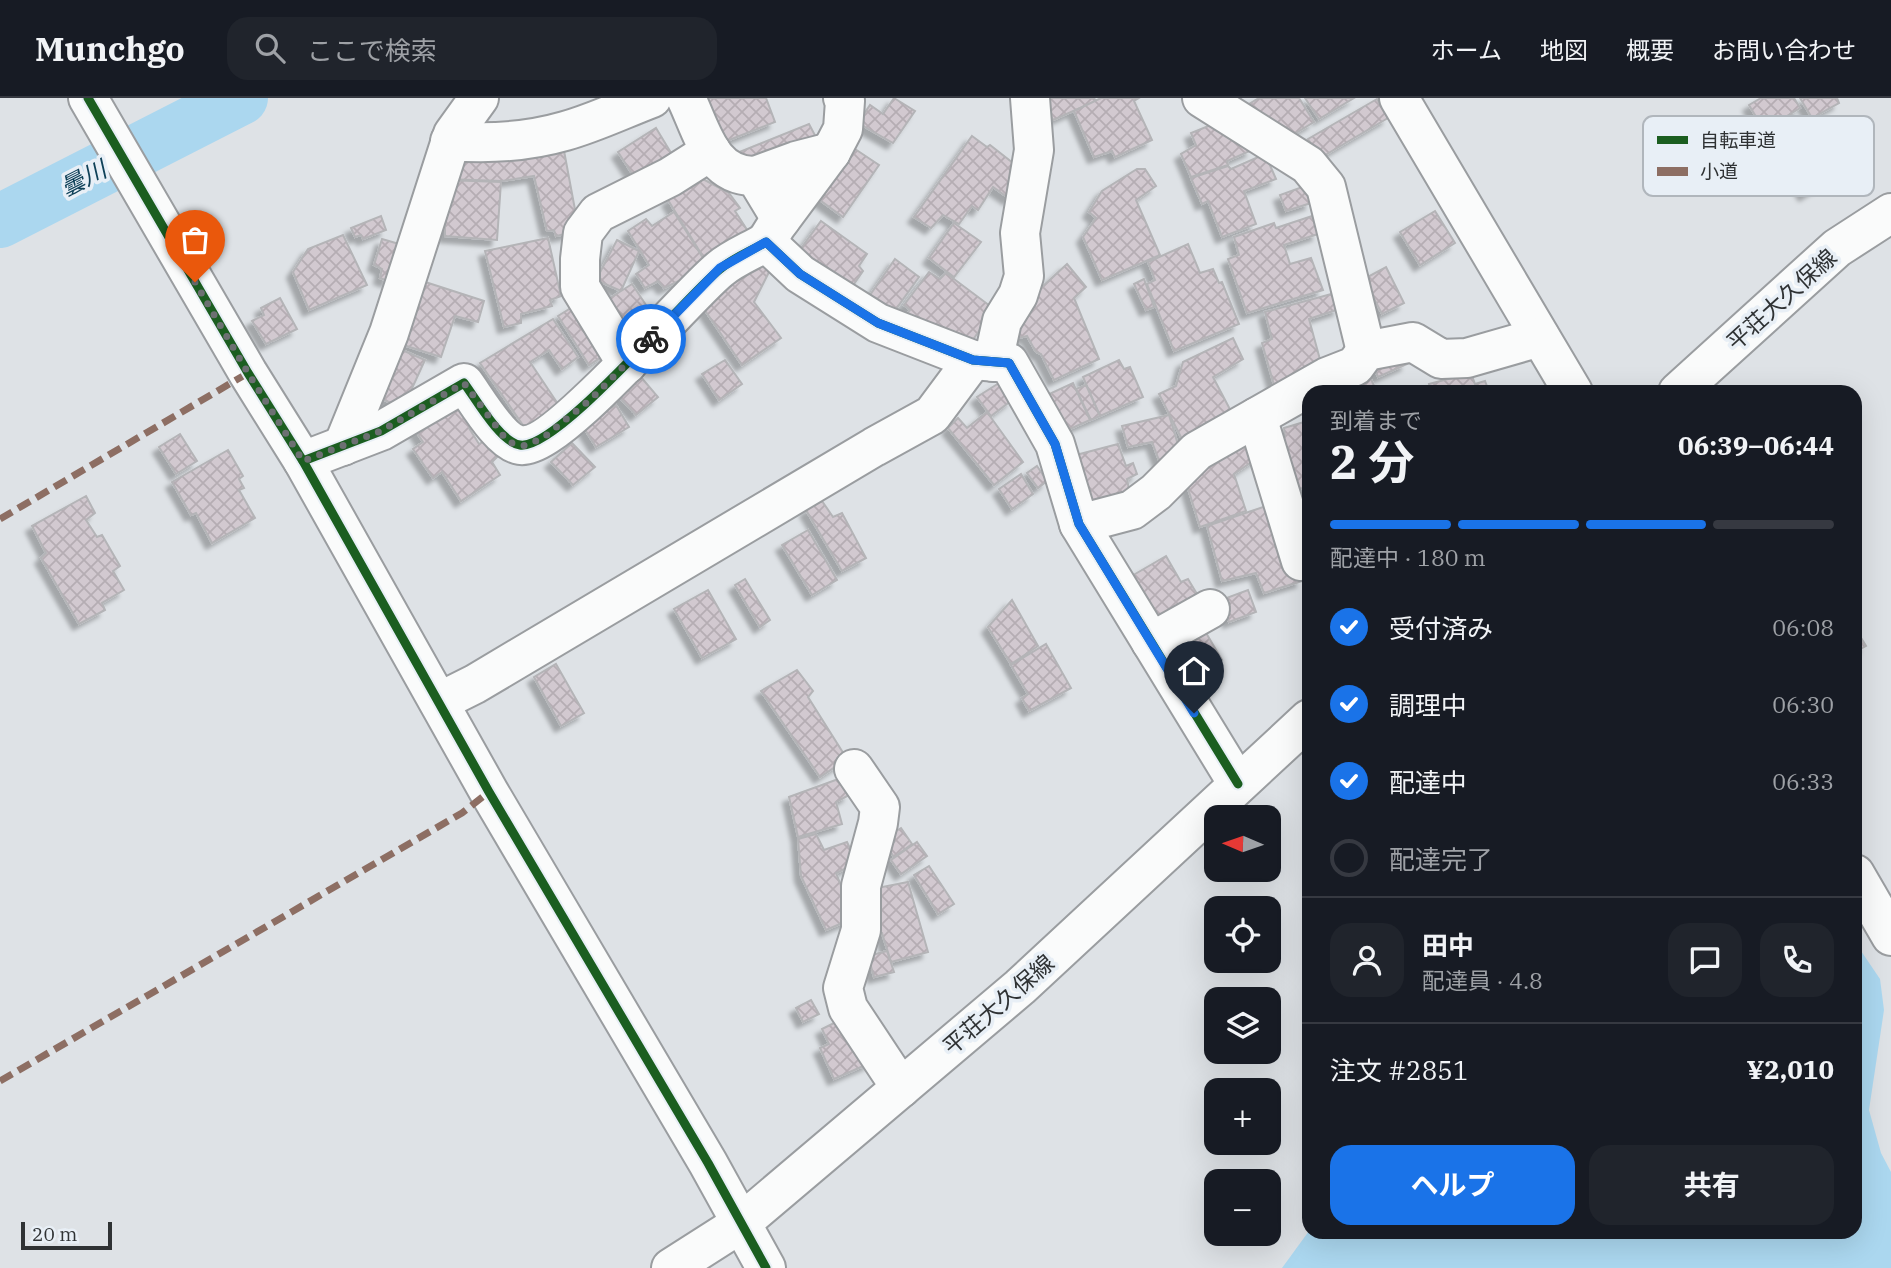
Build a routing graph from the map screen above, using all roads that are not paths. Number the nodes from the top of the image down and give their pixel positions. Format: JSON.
{"nodes":[{"id":1,"x":479,"y":98,"type":"edge"},
{"id":2,"x":652,"y":98,"type":"edge"},
{"id":3,"x":686,"y":98,"type":"edge"},
{"id":4,"x":1030,"y":98,"type":"edge"},
{"id":5,"x":1202,"y":98,"type":"edge"},
{"id":6,"x":1399,"y":98,"type":"edge"},
{"id":7,"x":848,"y":99,"type":"edge"},
{"id":8,"x":92,"y":104,"type":"edge"},
{"id":9,"x":450,"y":141,"type":"junction"},
{"id":10,"x":711,"y":151,"type":"junction"},
{"id":11,"x":831,"y":152,"type":"junction"},
{"id":12,"x":755,"y":176,"type":"junction"},
{"id":13,"x":1891,"y":213,"type":"edge"},
{"id":14,"x":774,"y":230,"type":"junction"},
{"id":15,"x":1540,"y":337,"type":"junction"},
{"id":16,"x":1366,"y":351,"type":"junction"},
{"id":17,"x":983,"y":361,"type":"junction"},
{"id":18,"x":627,"y":364,"type":"junction"},
{"id":19,"x":1313,"y":385,"type":"edge"},
{"id":20,"x":1569,"y":385,"type":"edge"},
{"id":21,"x":1686,"y":385,"type":"edge"},
{"id":22,"x":1302,"y":391,"type":"edge"},
{"id":23,"x":1257,"y":417,"type":"junction"},
{"id":24,"x":343,"y":446,"type":"junction"},
{"id":25,"x":303,"y":461,"type":"junction"},
{"id":26,"x":1079,"y":524,"type":"junction"},
{"id":27,"x":1301,"y":561,"type":"dead end"},
{"id":28,"x":1210,"y":609,"type":"dead end"},
{"id":29,"x":1151,"y":642,"type":"junction"},
{"id":30,"x":439,"y":702,"type":"junction"},
{"id":31,"x":1302,"y":725,"type":"edge"},
{"id":32,"x":854,"y":769,"type":"dead end"},
{"id":33,"x":1238,"y":784,"type":"junction"},
{"id":34,"x":1862,"y":886,"type":"edge"},
{"id":35,"x":1891,"y":936,"type":"edge"},
{"id":36,"x":901,"y":1088,"type":"junction"},
{"id":37,"x":740,"y":1224,"type":"junction"},
{"id":38,"x":671,"y":1268,"type":"edge"},
{"id":39,"x":766,"y":1268,"type":"edge"}],
"edges":[{"from":1,"to":9,"type":"street"},
{"from":2,"to":9,"type":"street"},
{"from":3,"to":10,"type":"street"},
{"from":4,"to":17,"type":"street"},
{"from":5,"to":16,"type":"street"},
{"from":6,"to":15,"type":"street"},
{"from":7,"to":11,"type":"street"},
{"from":8,"to":25,"type":"street"},
{"from":9,"to":24,"type":"street"},
{"from":10,"to":12,"type":"street"},
{"from":10,"to":18,"type":"street"},
{"from":11,"to":12,"type":"street"},
{"from":11,"to":14,"type":"street"},
{"from":12,"to":14,"type":"street"},
{"from":13,"to":21,"type":"street","name":"平荘大久保線"},
{"from":14,"to":17,"type":"street"},
{"from":14,"to":18,"type":"street"},
{"from":15,"to":16,"type":"street"},
{"from":15,"to":20,"type":"street"},
{"from":16,"to":19,"type":"street"},
{"from":17,"to":26,"type":"street"},
{"from":17,"to":30,"type":"street"},
{"from":18,"to":24,"type":"street"},
{"from":22,"to":23,"type":"street"},
{"from":23,"to":26,"type":"street"},
{"from":23,"to":27,"type":"street"},
{"from":24,"to":25,"type":"street"},
{"from":25,"to":30,"type":"street"},
{"from":26,"to":29,"type":"street"},
{"from":28,"to":29,"type":"street"},
{"from":29,"to":33,"type":"street"},
{"from":30,"to":37,"type":"street"},
{"from":31,"to":33,"type":"street","name":"平荘大久保線"},
{"from":32,"to":36,"type":"street"},
{"from":33,"to":36,"type":"street","name":"平荘大久保線"},
{"from":34,"to":35,"type":"street"},
{"from":36,"to":37,"type":"street","name":"平荘大久保線"},
{"from":37,"to":38,"type":"street","name":"平荘大久保線"},
{"from":37,"to":39,"type":"street"}]}
